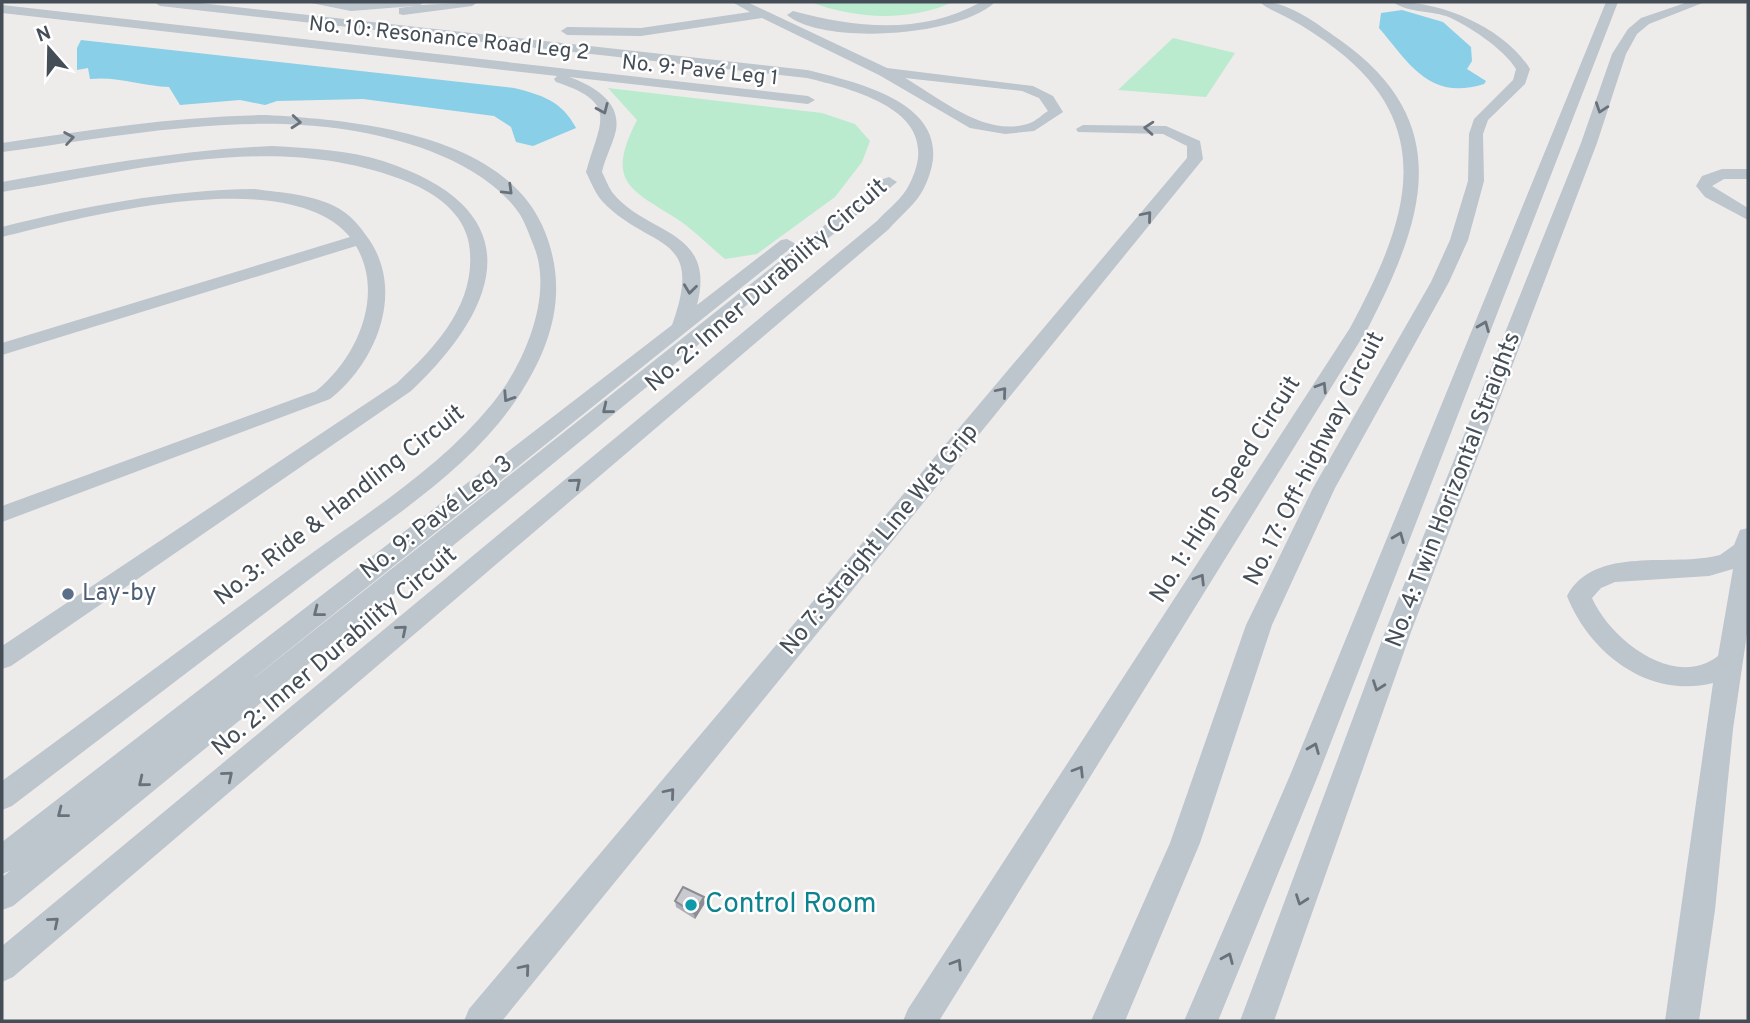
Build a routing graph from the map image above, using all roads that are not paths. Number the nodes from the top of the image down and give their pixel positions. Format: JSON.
{"nodes":[{"id":1,"x":160,"y":2,"type":"edge"},
{"id":2,"x":306,"y":2,"type":"edge"},
{"id":3,"x":313,"y":2,"type":"edge"},
{"id":4,"x":418,"y":2,"type":"edge"},
{"id":5,"x":472,"y":2,"type":"edge"},
{"id":6,"x":738,"y":2,"type":"edge"},
{"id":7,"x":989,"y":2,"type":"edge"},
{"id":8,"x":1266,"y":2,"type":"edge"},
{"id":9,"x":1399,"y":2,"type":"edge"},
{"id":10,"x":1612,"y":2,"type":"edge"},
{"id":11,"x":1699,"y":2,"type":"edge"},
{"id":12,"x":351,"y":7,"type":"junction"},
{"id":13,"x":769,"y":8,"type":"edge"},
{"id":14,"x":2,"y":12,"type":"edge"},
{"id":15,"x":397,"y":12,"type":"junction"},
{"id":16,"x":462,"y":19,"type":"dead end"},
{"id":17,"x":554,"y":30,"type":"dead end"},
{"id":18,"x":884,"y":72,"type":"junction"},
{"id":19,"x":548,"y":75,"type":"junction"},
{"id":20,"x":807,"y":102,"type":"joint"},
{"id":21,"x":1083,"y":130,"type":"dead end"},
{"id":22,"x":2,"y":148,"type":"edge"},
{"id":23,"x":1748,"y":174,"type":"edge"},
{"id":24,"x":2,"y":187,"type":"edge"},
{"id":25,"x":1748,"y":215,"type":"edge"},
{"id":26,"x":2,"y":232,"type":"edge"},
{"id":27,"x":360,"y":239,"type":"junction"},
{"id":28,"x":680,"y":328,"type":"junction"},
{"id":29,"x":2,"y":348,"type":"edge"},
{"id":30,"x":2,"y":514,"type":"edge"},
{"id":31,"x":1748,"y":536,"type":"edge"},
{"id":32,"x":1748,"y":552,"type":"edge"},
{"id":33,"x":2,"y":659,"type":"edge"},
{"id":34,"x":1730,"y":661,"type":"junction"},
{"id":35,"x":2,"y":797,"type":"edge"},
{"id":36,"x":2,"y":860,"type":"edge"},
{"id":37,"x":2,"y":896,"type":"edge"},
{"id":38,"x":2,"y":966,"type":"edge"},
{"id":39,"x":481,"y":1021,"type":"edge"},
{"id":40,"x":920,"y":1021,"type":"edge"},
{"id":41,"x":1108,"y":1021,"type":"edge"},
{"id":42,"x":1201,"y":1021,"type":"edge"},
{"id":43,"x":1257,"y":1021,"type":"edge"},
{"id":44,"x":1682,"y":1021,"type":"edge"}],
"edges":[{"from":38,"to":1,"type":"street","name":"No. 2: Inner Durability Circuit","one_way":true},
{"from":2,"to":3,"type":"street"},
{"from":3,"to":12,"type":"street"},
{"from":4,"to":12,"type":"street"},
{"from":5,"to":15,"type":"street"},
{"from":6,"to":13,"type":"street"},
{"from":7,"to":13,"type":"street"},
{"from":40,"to":8,"type":"street","name":"No. 1: High Speed Circuit","one_way":true},
{"from":9,"to":41,"type":"street","name":"No. 17: Off-highway Circuit"},
{"from":42,"to":10,"type":"street","name":"No. 4: Twin Horizontal Straights","one_way":true},
{"from":11,"to":43,"type":"street","name":"No. 4: Twin Horizontal Straights","one_way":true},
{"from":12,"to":15,"type":"street"},
{"from":13,"to":17,"type":"street"},
{"from":13,"to":18,"type":"street"},
{"from":14,"to":19,"type":"street"},
{"from":14,"to":20,"type":"street","name":"No. 10: Resonance Road Leg 2"},
{"from":15,"to":16,"type":"street"},
{"from":18,"to":18,"type":"street"},
{"from":19,"to":20,"type":"street","name":"No. 9: Pavé Leg 1"},
{"from":19,"to":28,"type":"street","one_way":true},
{"from":39,"to":21,"type":"street","name":"No 7: Straight Line Wet Grip","one_way":true},
{"from":22,"to":35,"type":"street","name":"No.3: Ride & Handling Circuit","one_way":true},
{"from":23,"to":25,"type":"street"},
{"from":24,"to":33,"type":"street"},
{"from":26,"to":27,"type":"street"},
{"from":27,"to":29,"type":"street"},
{"from":27,"to":30,"type":"street"},
{"from":28,"to":36,"type":"street","name":"No. 9: Pavé Leg 3","one_way":true},
{"from":28,"to":37,"type":"street","name":"No. 9: Pavé Leg 3","one_way":true},
{"from":31,"to":34,"type":"street"},
{"from":32,"to":34,"type":"street"},
{"from":34,"to":44,"type":"street"}]}
